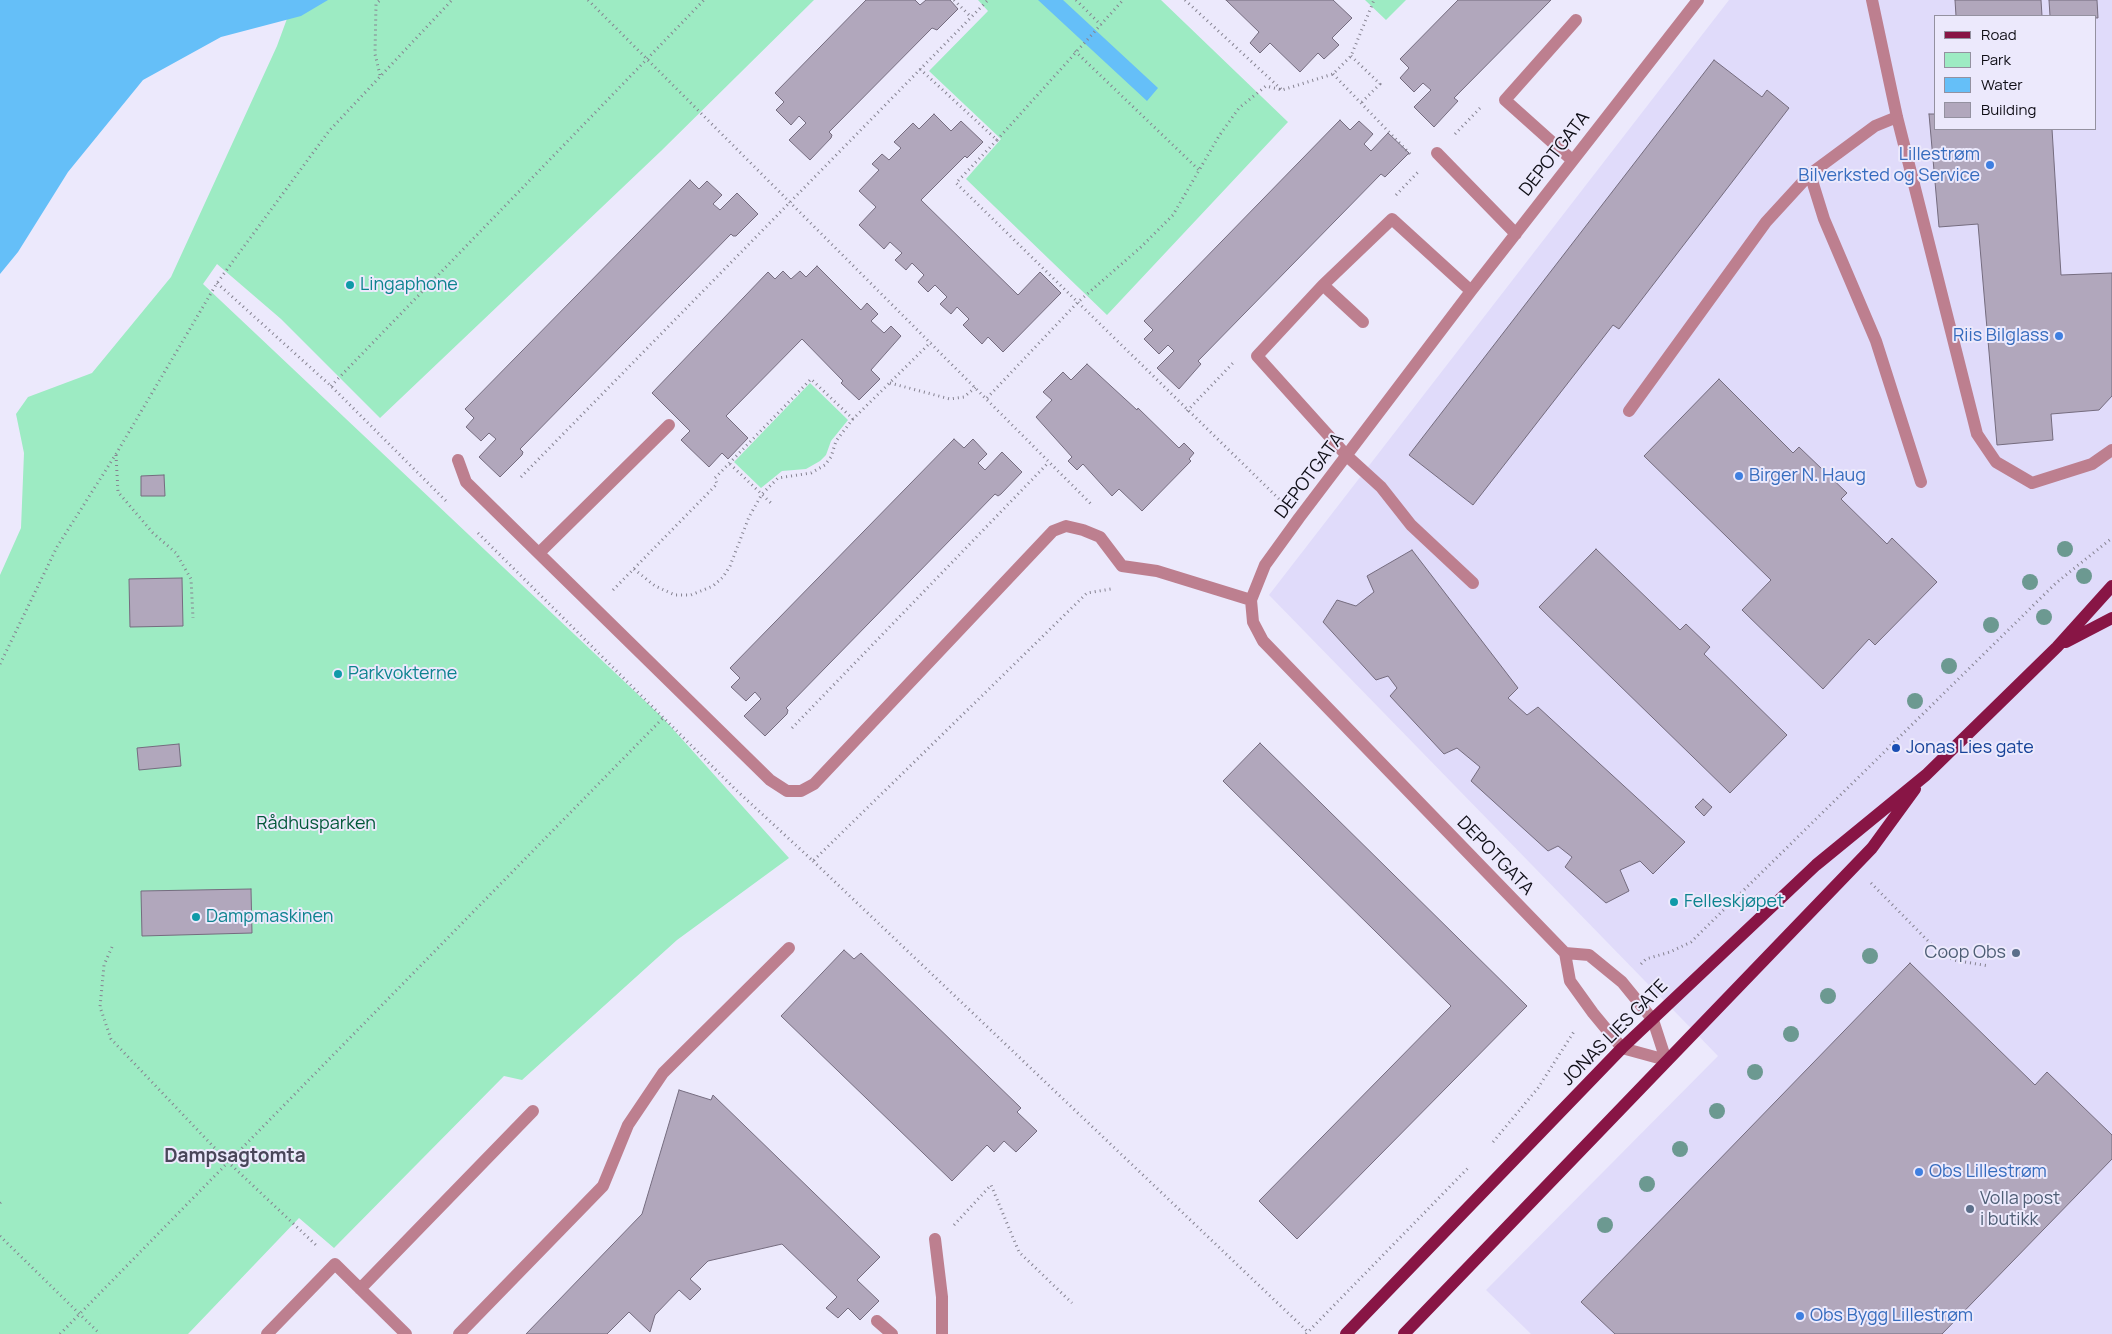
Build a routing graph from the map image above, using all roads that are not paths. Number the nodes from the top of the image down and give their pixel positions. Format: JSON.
{"nodes":[{"id":1,"x":1698,"y":0,"type":"edge"},
{"id":2,"x":1872,"y":0,"type":"edge"},
{"id":3,"x":1576,"y":20,"type":"dead end"},
{"id":4,"x":1897,"y":118,"type":"junction"},
{"id":5,"x":1437,"y":153,"type":"dead end"},
{"id":6,"x":1572,"y":160,"type":"junction"},
{"id":7,"x":1810,"y":174,"type":"junction"},
{"id":8,"x":1516,"y":234,"type":"junction"},
{"id":9,"x":1323,"y":285,"type":"junction"},
{"id":10,"x":1471,"y":291,"type":"junction"},
{"id":11,"x":1363,"y":322,"type":"dead end"},
{"id":12,"x":1629,"y":411,"type":"dead end"},
{"id":13,"x":669,"y":425,"type":"dead end"},
{"id":14,"x":2112,"y":450,"type":"edge"},
{"id":15,"x":1347,"y":456,"type":"junction"},
{"id":16,"x":458,"y":460,"type":"dead end"},
{"id":17,"x":1921,"y":482,"type":"dead end"},
{"id":18,"x":539,"y":553,"type":"junction"},
{"id":19,"x":1473,"y":583,"type":"dead end"},
{"id":20,"x":2112,"y":586,"type":"edge"},
{"id":21,"x":1250,"y":600,"type":"junction"},
{"id":22,"x":2112,"y":618,"type":"edge"},
{"id":23,"x":2057,"y":647,"type":"junction"},
{"id":24,"x":1926,"y":775,"type":"junction"},
{"id":25,"x":789,"y":948,"type":"dead end"},
{"id":26,"x":1565,"y":953,"type":"junction"},
{"id":27,"x":1653,"y":1020,"type":"junction"},
{"id":28,"x":1622,"y":1048,"type":"junction"},
{"id":29,"x":1666,"y":1060,"type":"junction"},
{"id":30,"x":533,"y":1111,"type":"dead end"},
{"id":31,"x":935,"y":1239,"type":"dead end"},
{"id":32,"x":360,"y":1289,"type":"junction"},
{"id":33,"x":878,"y":1320,"type":"dead end"},
{"id":34,"x":267,"y":1334,"type":"edge"},
{"id":35,"x":406,"y":1334,"type":"edge"},
{"id":36,"x":459,"y":1334,"type":"edge"},
{"id":37,"x":892,"y":1334,"type":"edge"},
{"id":38,"x":942,"y":1334,"type":"edge"},
{"id":39,"x":1346,"y":1334,"type":"edge"},
{"id":40,"x":1404,"y":1334,"type":"edge"}],
"edges":[{"from":1,"to":6,"type":"street","name":"DEPOTGATA"},
{"from":2,"to":4,"type":"street"},
{"from":3,"to":6,"type":"street"},
{"from":4,"to":7,"type":"street"},
{"from":4,"to":14,"type":"street"},
{"from":5,"to":8,"type":"street"},
{"from":6,"to":8,"type":"street","name":"DEPOTGATA"},
{"from":7,"to":12,"type":"street"},
{"from":7,"to":17,"type":"street"},
{"from":8,"to":10,"type":"street","name":"DEPOTGATA"},
{"from":9,"to":10,"type":"street"},
{"from":9,"to":11,"type":"street"},
{"from":9,"to":15,"type":"street"},
{"from":10,"to":15,"type":"street","name":"DEPOTGATA"},
{"from":13,"to":18,"type":"street"},
{"from":15,"to":19,"type":"street"},
{"from":15,"to":21,"type":"street","name":"DEPOTGATA"},
{"from":16,"to":18,"type":"street"},
{"from":18,"to":21,"type":"street"},
{"from":20,"to":23,"type":"main road","name":"JONAS LIES GATE"},
{"from":21,"to":26,"type":"street","name":"DEPOTGATA"},
{"from":22,"to":23,"type":"main road","name":"JONAS LIES GATE"},
{"from":23,"to":24,"type":"main road","name":"JONAS LIES GATE"},
{"from":24,"to":27,"type":"main road","name":"JONAS LIES GATE"},
{"from":24,"to":29,"type":"main road","name":"JONAS LIES GATE"},
{"from":25,"to":36,"type":"street"},
{"from":26,"to":27,"type":"street"},
{"from":26,"to":28,"type":"street"},
{"from":27,"to":28,"type":"main road","name":"JONAS LIES GATE"},
{"from":27,"to":29,"type":"street"},
{"from":28,"to":29,"type":"street"},
{"from":28,"to":39,"type":"main road","name":"JONAS LIES GATE"},
{"from":29,"to":40,"type":"main road","name":"JONAS LIES GATE"},
{"from":30,"to":32,"type":"street"},
{"from":31,"to":38,"type":"street"},
{"from":32,"to":34,"type":"street"},
{"from":32,"to":35,"type":"street"},
{"from":33,"to":37,"type":"street"}]}
